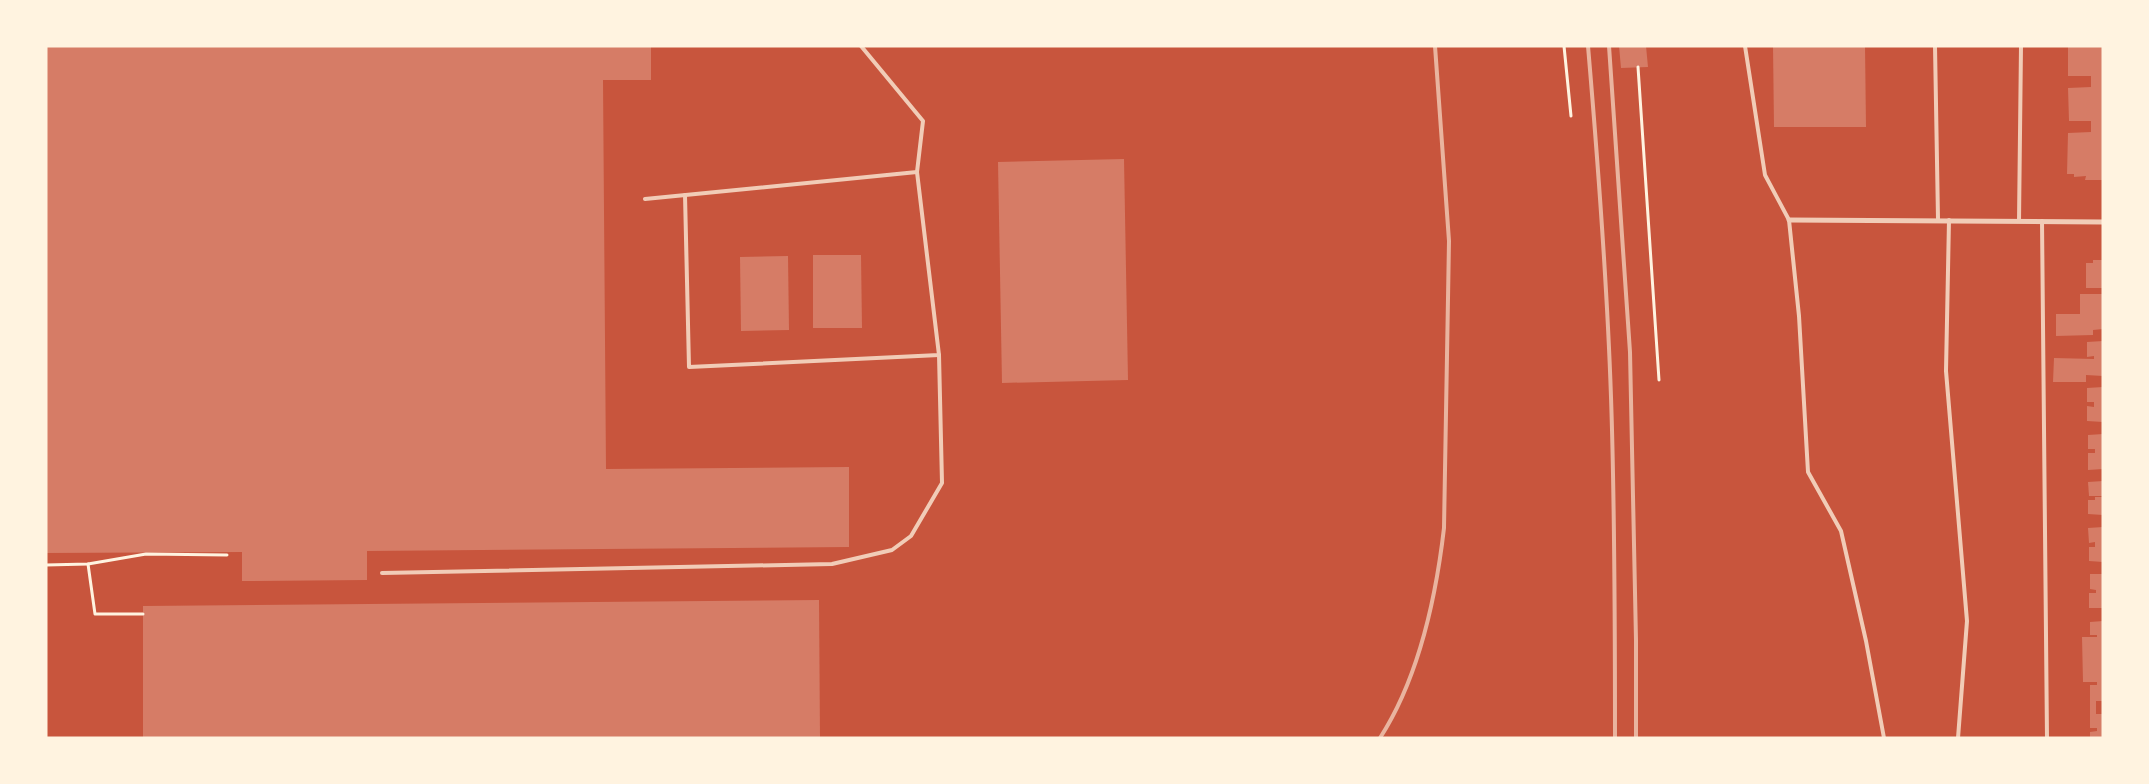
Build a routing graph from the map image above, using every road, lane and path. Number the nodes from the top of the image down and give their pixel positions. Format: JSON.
{"nodes":[{"id":1,"x":861,"y":46,"type":"edge"},
{"id":2,"x":1564,"y":46,"type":"edge"},
{"id":3,"x":1745,"y":46,"type":"edge"},
{"id":4,"x":1935,"y":46,"type":"edge"},
{"id":5,"x":2021,"y":46,"type":"edge"},
{"id":6,"x":1638,"y":67,"type":"dead end"},
{"id":7,"x":1571,"y":116,"type":"dead end"},
{"id":8,"x":917,"y":172,"type":"junction"},
{"id":9,"x":685,"y":195,"type":"junction"},
{"id":10,"x":645,"y":199,"type":"dead end"},
{"id":11,"x":1938,"y":219,"type":"junction"},
{"id":12,"x":1789,"y":220,"type":"junction"},
{"id":13,"x":1949,"y":220,"type":"junction"},
{"id":14,"x":2018,"y":221,"type":"junction"},
{"id":15,"x":2042,"y":221,"type":"junction"},
{"id":16,"x":2103,"y":222,"type":"edge"},
{"id":17,"x":939,"y":355,"type":"junction"},
{"id":18,"x":1659,"y":380,"type":"dead end"},
{"id":19,"x":227,"y":555,"type":"dead end"},
{"id":20,"x":46,"y":564,"type":"edge"},
{"id":21,"x":88,"y":564,"type":"junction"},
{"id":22,"x":382,"y":573,"type":"dead end"},
{"id":23,"x":143,"y":614,"type":"dead end"},
{"id":24,"x":1884,"y":738,"type":"edge"},
{"id":25,"x":1958,"y":738,"type":"edge"},
{"id":26,"x":2047,"y":738,"type":"edge"}],
"edges":[{"from":1,"to":8,"type":"lane"},
{"from":2,"to":7,"type":"path"},
{"from":3,"to":12,"type":"lane"},
{"from":4,"to":11,"type":"lane"},
{"from":5,"to":14,"type":"lane"},
{"from":6,"to":18,"type":"path"},
{"from":8,"to":9,"type":"lane"},
{"from":8,"to":17,"type":"lane"},
{"from":9,"to":10,"type":"lane"},
{"from":9,"to":17,"type":"lane"},
{"from":11,"to":12,"type":"street"},
{"from":11,"to":13,"type":"street"},
{"from":12,"to":24,"type":"lane"},
{"from":13,"to":14,"type":"street"},
{"from":13,"to":25,"type":"lane"},
{"from":14,"to":15,"type":"street"},
{"from":15,"to":16,"type":"street"},
{"from":15,"to":26,"type":"lane"},
{"from":17,"to":22,"type":"lane"},
{"from":19,"to":21,"type":"path"},
{"from":20,"to":21,"type":"path"},
{"from":21,"to":23,"type":"path"}]}
